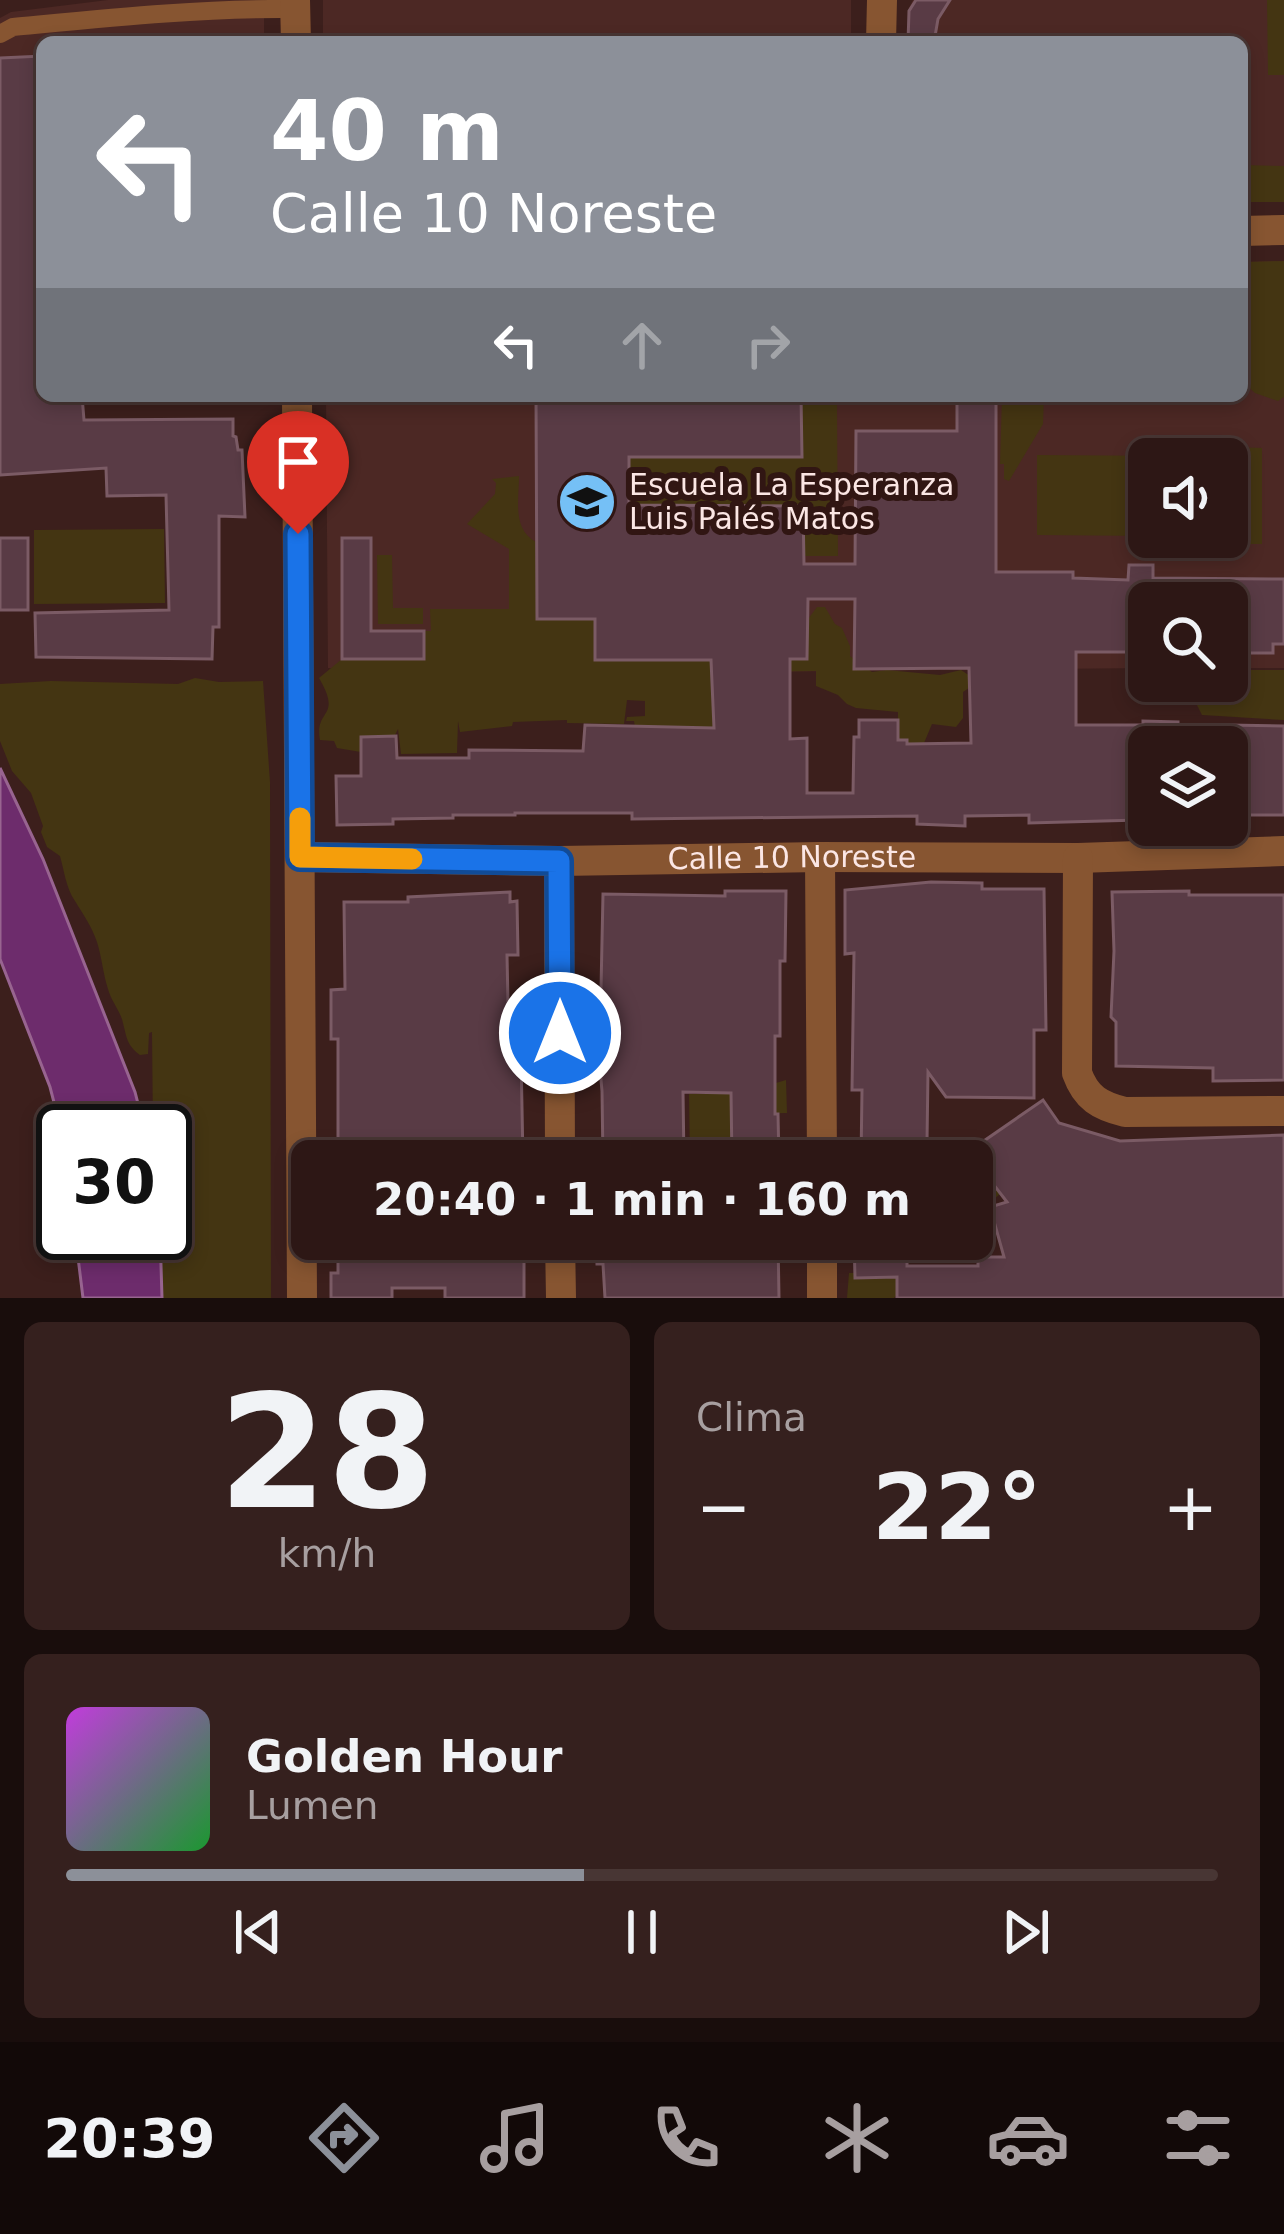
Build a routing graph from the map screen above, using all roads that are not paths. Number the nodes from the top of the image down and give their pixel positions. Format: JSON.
{"nodes":[{"id":1,"x":882,"y":0,"type":"edge"},
{"id":2,"x":295,"y":4,"type":"edge"},
{"id":3,"x":112,"y":9,"type":"edge"},
{"id":4,"x":0,"y":34,"type":"edge"},
{"id":5,"x":296,"y":36,"type":"edge"},
{"id":6,"x":880,"y":36,"type":"edge"},
{"id":7,"x":1284,"y":230,"type":"edge"},
{"id":8,"x":1248,"y":231,"type":"edge"},
{"id":9,"x":298,"y":402,"type":"edge"},
{"id":10,"x":1284,"y":851,"type":"edge"},
{"id":11,"x":300,"y":857,"type":"junction"},
{"id":12,"x":820,"y":857,"type":"junction"},
{"id":13,"x":1078,"y":858,"type":"junction"},
{"id":14,"x":559,"y":861,"type":"junction"},
{"id":15,"x":1284,"y":1112,"type":"edge"},
{"id":16,"x":560,"y":1140,"type":"edge"},
{"id":17,"x":821,"y":1140,"type":"edge"},
{"id":18,"x":560,"y":1260,"type":"edge"},
{"id":19,"x":822,"y":1260,"type":"edge"},
{"id":20,"x":302,"y":1298,"type":"edge"},
{"id":21,"x":561,"y":1298,"type":"edge"},
{"id":22,"x":822,"y":1298,"type":"edge"}],
"edges":[{"from":1,"to":6,"type":"street"},
{"from":2,"to":3,"type":"lane"},
{"from":2,"to":5,"type":"street"},
{"from":3,"to":4,"type":"lane"},
{"from":7,"to":8,"type":"street"},
{"from":9,"to":11,"type":"street"},
{"from":10,"to":13,"type":"street","name":"Calle 10 Noreste"},
{"from":11,"to":14,"type":"street","name":"Calle 10 Noreste"},
{"from":11,"to":20,"type":"street"},
{"from":12,"to":13,"type":"street","name":"Calle 10 Noreste"},
{"from":12,"to":14,"type":"street","name":"Calle 10 Noreste"},
{"from":12,"to":17,"type":"street"},
{"from":13,"to":15,"type":"street"},
{"from":14,"to":16,"type":"street"},
{"from":18,"to":21,"type":"street"},
{"from":19,"to":22,"type":"street"}]}
